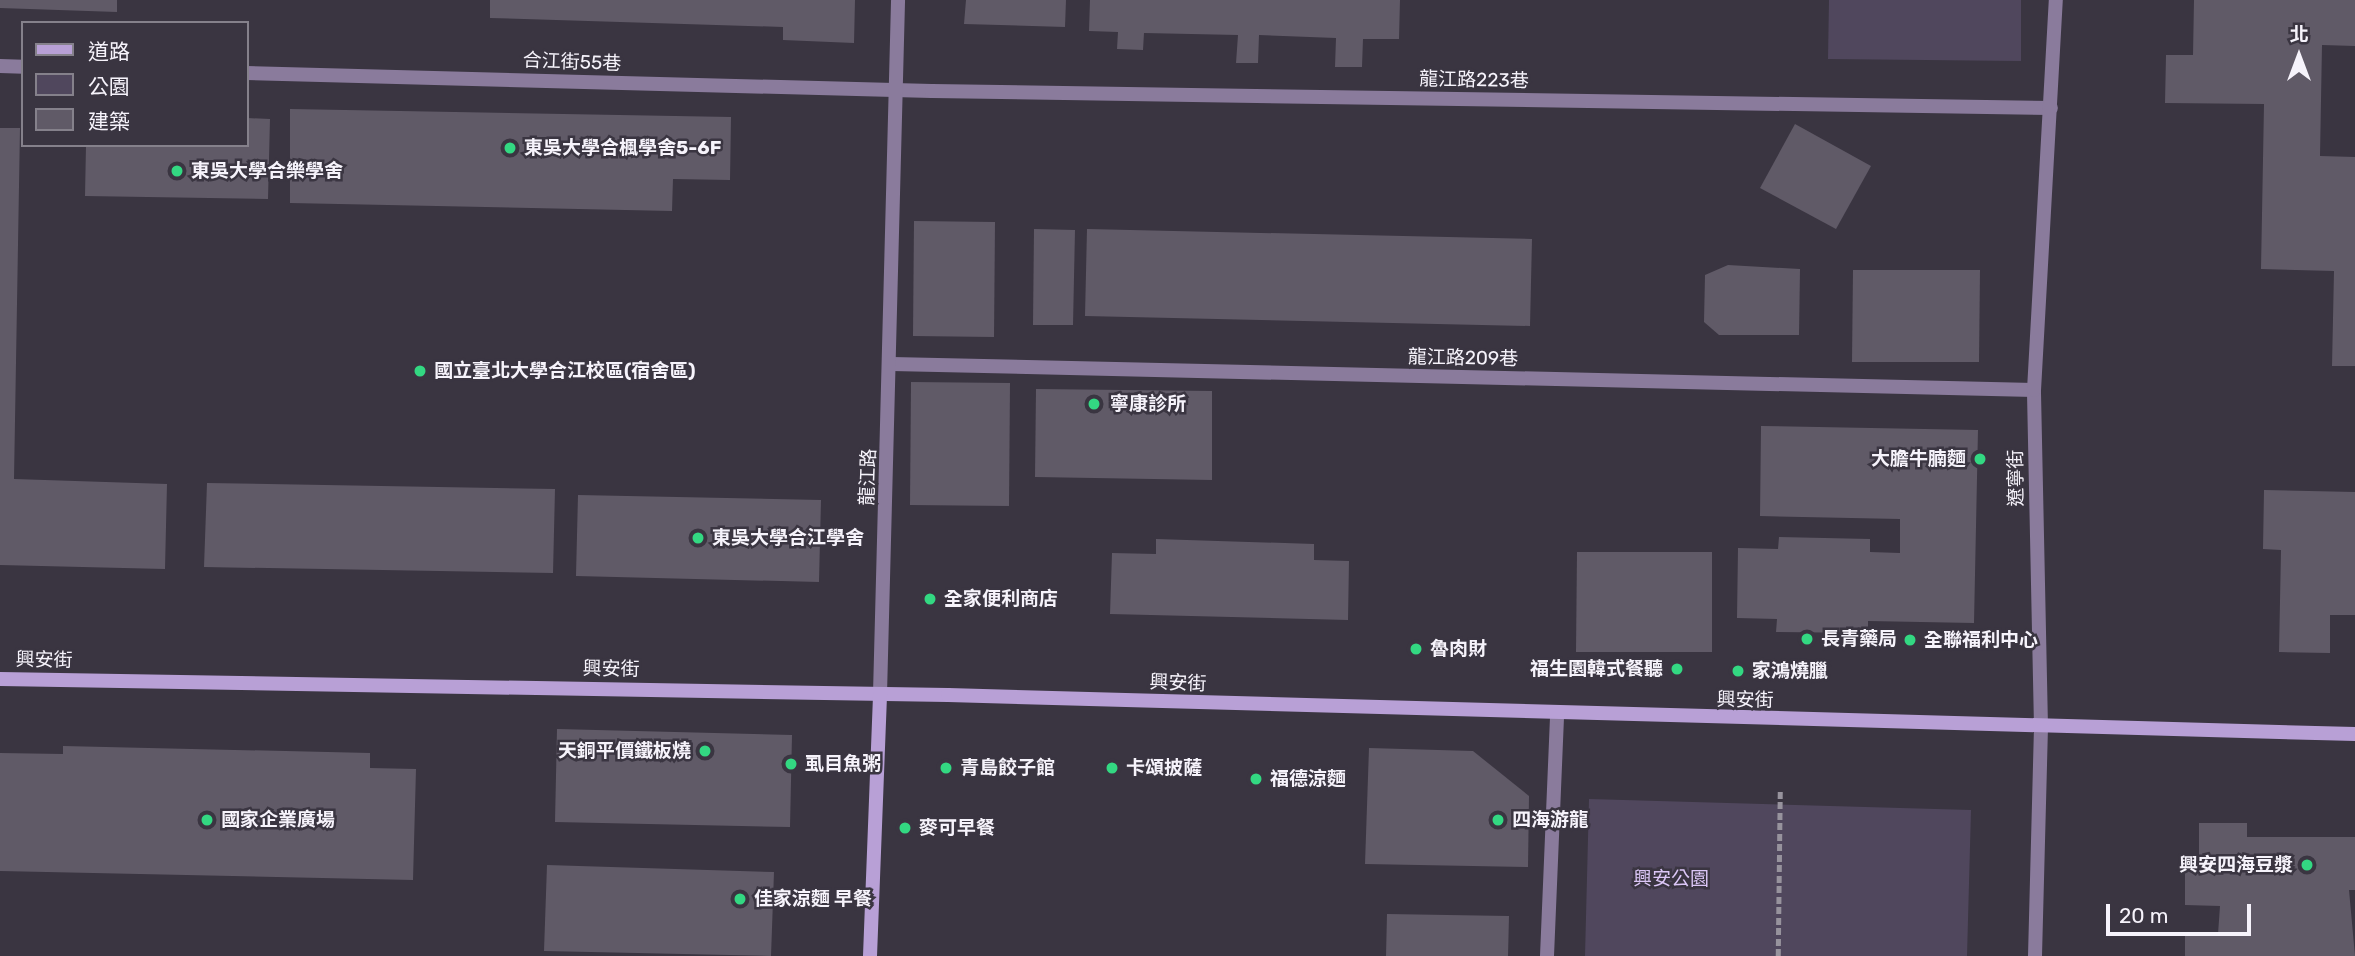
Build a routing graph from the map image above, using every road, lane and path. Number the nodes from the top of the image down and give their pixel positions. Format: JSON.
{"nodes":[{"id":1,"x":898,"y":0,"type":"edge"},
{"id":2,"x":2056,"y":0,"type":"edge"},
{"id":3,"x":0,"y":66,"type":"edge"},
{"id":4,"x":21,"y":67,"type":"edge"},
{"id":5,"x":248,"y":73,"type":"edge"},
{"id":6,"x":896,"y":90,"type":"junction"},
{"id":7,"x":2050,"y":108,"type":"junction"},
{"id":8,"x":892,"y":364,"type":"junction"},
{"id":9,"x":2034,"y":390,"type":"junction"},
{"id":10,"x":0,"y":679,"type":"edge"},
{"id":11,"x":880,"y":694,"type":"junction"},
{"id":12,"x":1557,"y":715,"type":"junction"},
{"id":13,"x":2041,"y":727,"type":"junction"},
{"id":14,"x":2355,"y":734,"type":"edge"},
{"id":15,"x":1780,"y":791,"type":"dead end"},
{"id":16,"x":870,"y":956,"type":"edge"},
{"id":17,"x":1547,"y":956,"type":"edge"},
{"id":18,"x":1778,"y":956,"type":"edge"},
{"id":19,"x":2035,"y":956,"type":"edge"}],
"edges":[{"from":1,"to":6,"type":"street","name":"龍江路"},
{"from":2,"to":7,"type":"street","name":"遼寧街"},
{"from":3,"to":4,"type":"street"},
{"from":5,"to":6,"type":"street","name":"合江街55巷"},
{"from":6,"to":7,"type":"street","name":"龍江路223巷"},
{"from":6,"to":8,"type":"street","name":"龍江路"},
{"from":7,"to":9,"type":"street","name":"遼寧街"},
{"from":8,"to":9,"type":"street","name":"龍江路209巷"},
{"from":8,"to":11,"type":"street","name":"龍江路"},
{"from":9,"to":13,"type":"street","name":"遼寧街"},
{"from":10,"to":11,"type":"street","name":"興安街"},
{"from":11,"to":12,"type":"street","name":"興安街"},
{"from":11,"to":16,"type":"street","name":"龍江路"},
{"from":12,"to":13,"type":"street","name":"興安街"},
{"from":12,"to":17,"type":"street"},
{"from":13,"to":14,"type":"street","name":"興安街"},
{"from":13,"to":19,"type":"street","name":"遼寧街"},
{"from":15,"to":18,"type":"path"}]}
